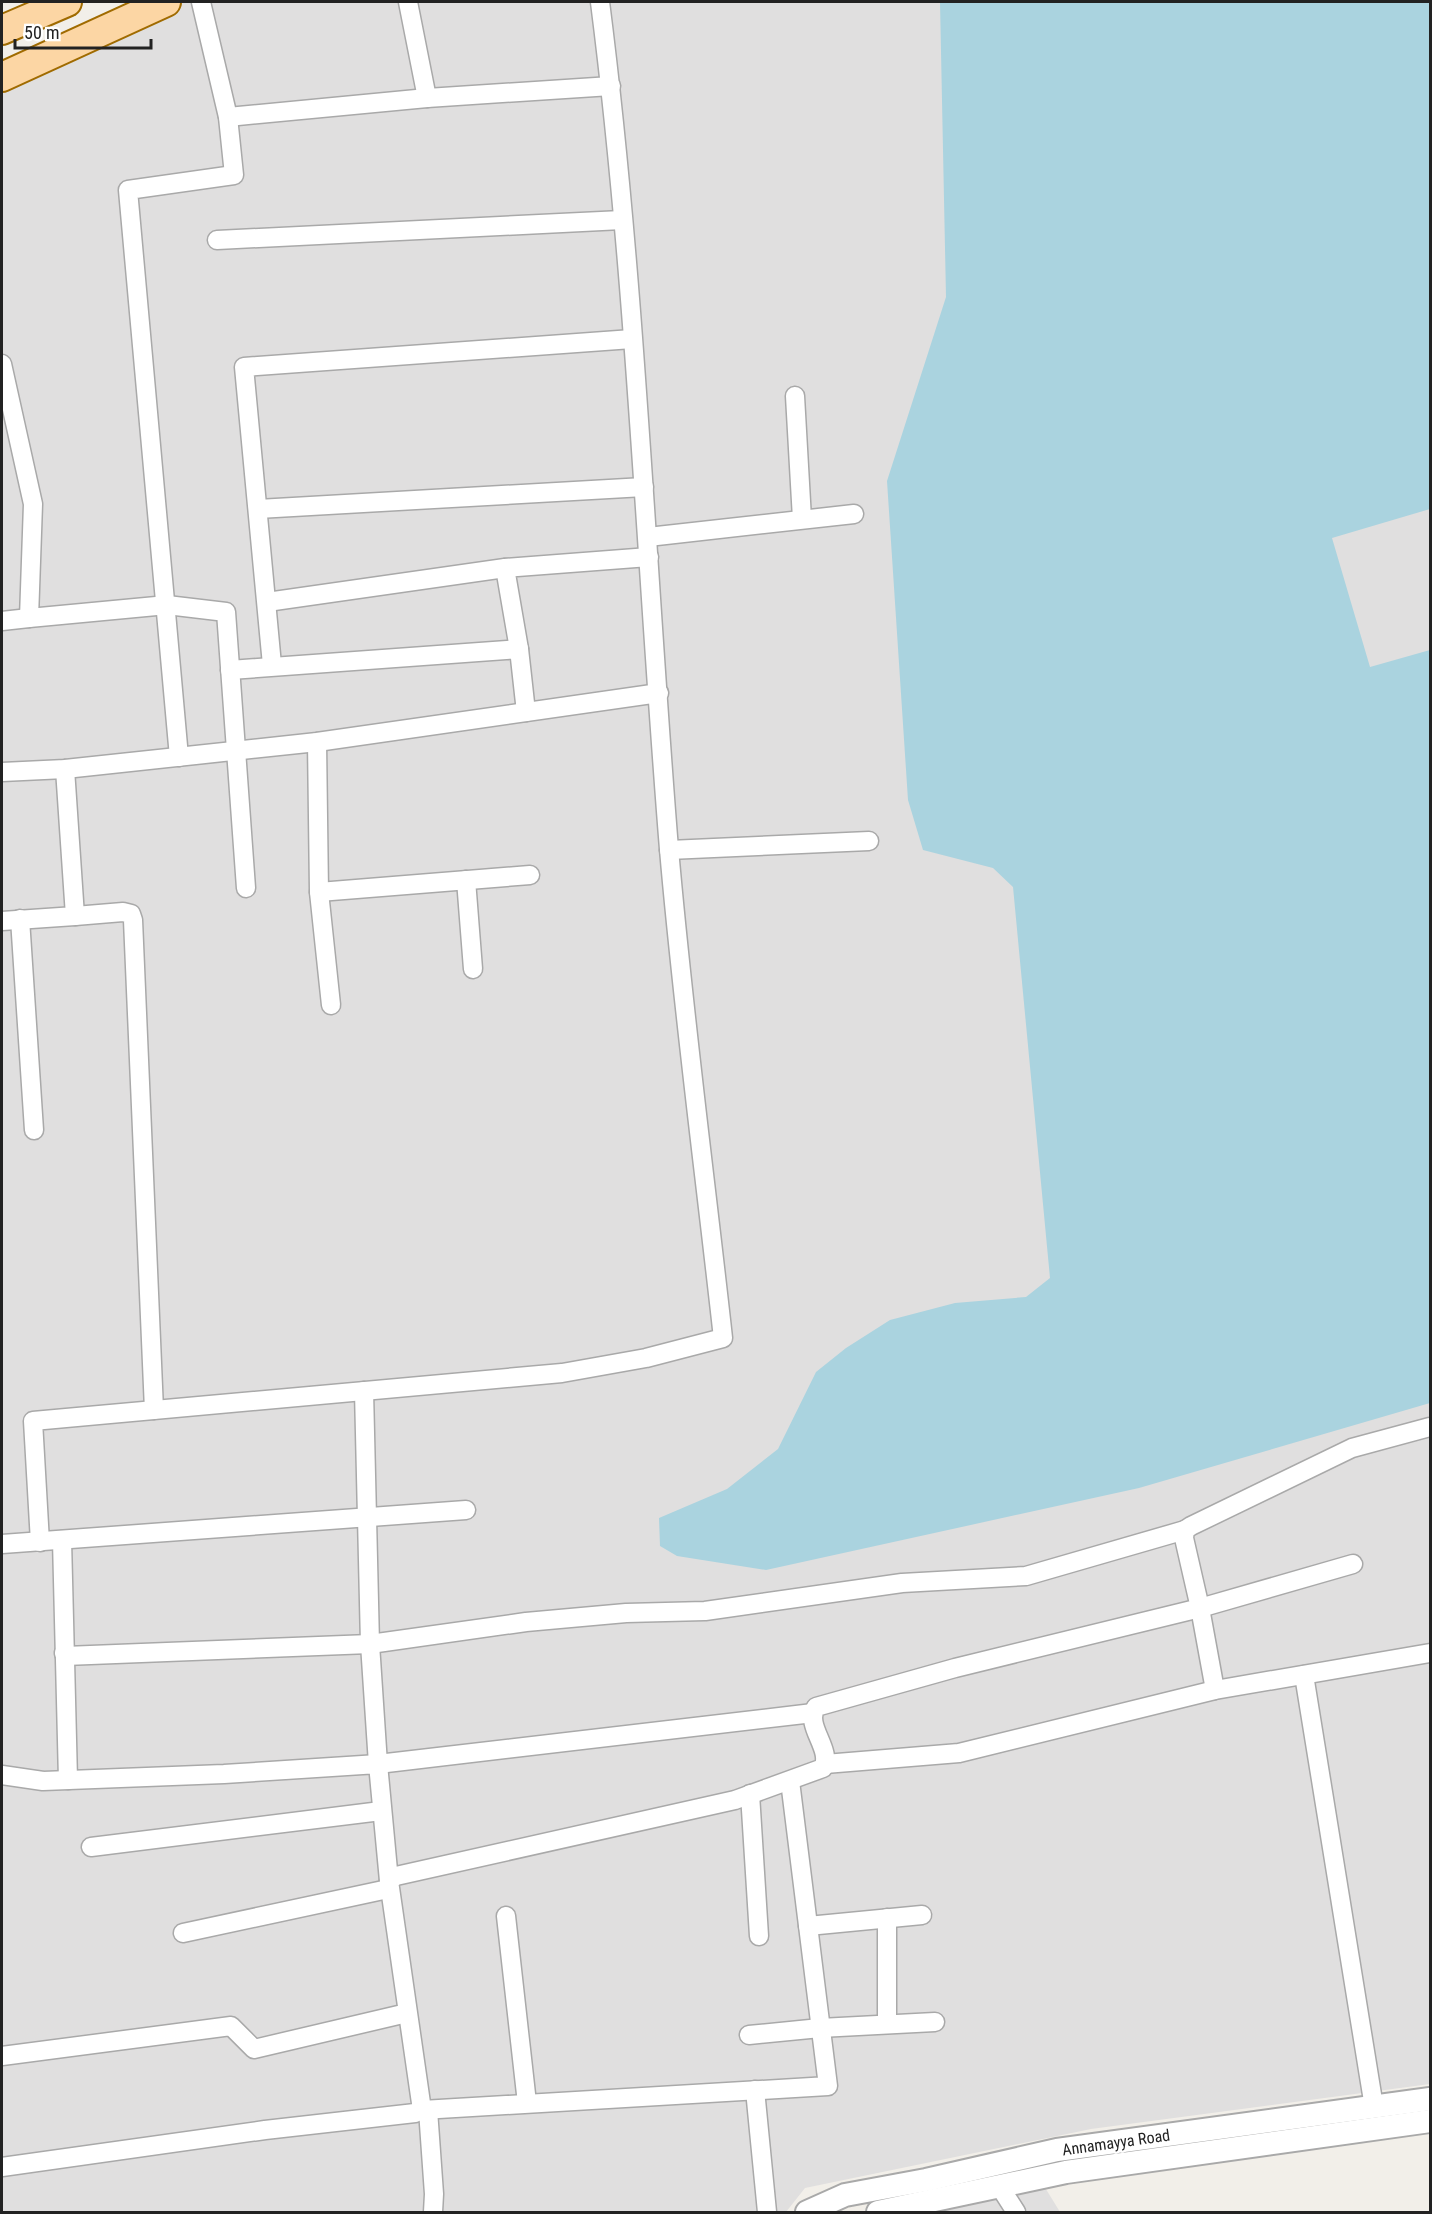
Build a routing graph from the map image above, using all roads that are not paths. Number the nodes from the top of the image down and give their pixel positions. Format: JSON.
{"nodes":[{"id":1,"x":67,"y":2,"type":"edge"},
{"id":2,"x":166,"y":2,"type":"edge"},
{"id":3,"x":201,"y":2,"type":"edge"},
{"id":4,"x":408,"y":2,"type":"edge"},
{"id":5,"x":600,"y":2,"type":"edge"},
{"id":6,"x":2,"y":30,"type":"edge"},
{"id":7,"x":2,"y":77,"type":"edge"},
{"id":8,"x":611,"y":86,"type":"junction"},
{"id":9,"x":427,"y":98,"type":"junction"},
{"id":10,"x":228,"y":117,"type":"junction"},
{"id":11,"x":622,"y":220,"type":"junction"},
{"id":12,"x":217,"y":240,"type":"dead end"},
{"id":13,"x":632,"y":339,"type":"junction"},
{"id":14,"x":2,"y":364,"type":"edge"},
{"id":15,"x":795,"y":396,"type":"dead end"},
{"id":16,"x":644,"y":487,"type":"junction"},
{"id":17,"x":258,"y":509,"type":"junction"},
{"id":18,"x":854,"y":514,"type":"dead end"},
{"id":19,"x":802,"y":519,"type":"junction"},
{"id":20,"x":648,"y":537,"type":"junction"},
{"id":21,"x":649,"y":557,"type":"junction"},
{"id":22,"x":505,"y":568,"type":"junction"},
{"id":23,"x":267,"y":602,"type":"junction"},
{"id":24,"x":166,"y":605,"type":"junction"},
{"id":25,"x":29,"y":618,"type":"junction"},
{"id":26,"x":2,"y":621,"type":"edge"},
{"id":27,"x":519,"y":649,"type":"junction"},
{"id":28,"x":272,"y":665,"type":"junction"},
{"id":29,"x":230,"y":670,"type":"junction"},
{"id":30,"x":659,"y":693,"type":"junction"},
{"id":31,"x":526,"y":712,"type":"junction"},
{"id":32,"x":317,"y":742,"type":"junction"},
{"id":33,"x":234,"y":751,"type":"junction"},
{"id":34,"x":179,"y":757,"type":"junction"},
{"id":35,"x":65,"y":769,"type":"junction"},
{"id":36,"x":2,"y":772,"type":"edge"},
{"id":37,"x":869,"y":841,"type":"dead end"},
{"id":38,"x":669,"y":849,"type":"junction"},
{"id":39,"x":530,"y":875,"type":"dead end"},
{"id":40,"x":466,"y":880,"type":"junction"},
{"id":41,"x":246,"y":888,"type":"dead end"},
{"id":42,"x":319,"y":892,"type":"junction"},
{"id":43,"x":75,"y":916,"type":"junction"},
{"id":44,"x":20,"y":919,"type":"junction"},
{"id":45,"x":2,"y":921,"type":"edge"},
{"id":46,"x":473,"y":969,"type":"dead end"},
{"id":47,"x":331,"y":1005,"type":"dead end"},
{"id":48,"x":33,"y":1130,"type":"dead end"},
{"id":49,"x":364,"y":1391,"type":"junction"},
{"id":50,"x":154,"y":1410,"type":"junction"},
{"id":51,"x":1431,"y":1427,"type":"edge"},
{"id":52,"x":466,"y":1510,"type":"dead end"},
{"id":53,"x":366,"y":1518,"type":"junction"},
{"id":54,"x":1185,"y":1530,"type":"junction"},
{"id":55,"x":62,"y":1540,"type":"junction"},
{"id":56,"x":40,"y":1542,"type":"junction"},
{"id":57,"x":2,"y":1544,"type":"edge"},
{"id":58,"x":1353,"y":1564,"type":"dead end"},
{"id":59,"x":1200,"y":1608,"type":"junction"},
{"id":60,"x":370,"y":1644,"type":"junction"},
{"id":61,"x":1431,"y":1653,"type":"edge"},
{"id":62,"x":64,"y":1655,"type":"junction"},
{"id":63,"x":1304,"y":1675,"type":"junction"},
{"id":64,"x":1215,"y":1690,"type":"junction"},
{"id":65,"x":813,"y":1713,"type":"junction"},
{"id":66,"x":378,"y":1764,"type":"junction"},
{"id":67,"x":825,"y":1764,"type":"junction"},
{"id":68,"x":2,"y":1775,"type":"edge"},
{"id":69,"x":68,"y":1780,"type":"junction"},
{"id":70,"x":790,"y":1781,"type":"junction"},
{"id":71,"x":750,"y":1794,"type":"junction"},
{"id":72,"x":381,"y":1811,"type":"junction"},
{"id":73,"x":91,"y":1847,"type":"dead end"},
{"id":74,"x":388,"y":1885,"type":"junction"},
{"id":75,"x":922,"y":1915,"type":"dead end"},
{"id":76,"x":506,"y":1916,"type":"dead end"},
{"id":77,"x":887,"y":1918,"type":"junction"},
{"id":78,"x":808,"y":1926,"type":"junction"},
{"id":79,"x":183,"y":1933,"type":"dead end"},
{"id":80,"x":759,"y":1936,"type":"dead end"},
{"id":81,"x":406,"y":2013,"type":"junction"},
{"id":82,"x":935,"y":2022,"type":"dead end"},
{"id":83,"x":887,"y":2024,"type":"junction"},
{"id":84,"x":820,"y":2028,"type":"junction"},
{"id":85,"x":749,"y":2035,"type":"dead end"},
{"id":86,"x":2,"y":2056,"type":"edge"},
{"id":87,"x":755,"y":2090,"type":"junction"},
{"id":88,"x":1431,"y":2099,"type":"edge"},
{"id":89,"x":527,"y":2103,"type":"junction"},
{"id":90,"x":1374,"y":2107,"type":"junction"},
{"id":91,"x":425,"y":2110,"type":"junction"},
{"id":92,"x":1431,"y":2121,"type":"edge"},
{"id":93,"x":2,"y":2167,"type":"edge"},
{"id":94,"x":1000,"y":2187,"type":"junction"},
{"id":95,"x":931,"y":2208,"type":"edge"},
{"id":96,"x":433,"y":2212,"type":"edge"},
{"id":97,"x":767,"y":2212,"type":"edge"},
{"id":98,"x":807,"y":2212,"type":"edge"},
{"id":99,"x":878,"y":2212,"type":"edge"},
{"id":100,"x":1016,"y":2212,"type":"edge"}],
"edges":[{"from":1,"to":6,"type":"main road"},
{"from":2,"to":7,"type":"main road"},
{"from":3,"to":10,"type":"street"},
{"from":4,"to":9,"type":"street"},
{"from":5,"to":8,"type":"street"},
{"from":8,"to":9,"type":"street"},
{"from":8,"to":11,"type":"street"},
{"from":9,"to":10,"type":"street"},
{"from":10,"to":24,"type":"street"},
{"from":11,"to":12,"type":"street"},
{"from":11,"to":13,"type":"street"},
{"from":13,"to":16,"type":"street"},
{"from":13,"to":17,"type":"street"},
{"from":14,"to":25,"type":"street"},
{"from":15,"to":19,"type":"street"},
{"from":16,"to":17,"type":"street"},
{"from":16,"to":20,"type":"street"},
{"from":17,"to":23,"type":"street"},
{"from":18,"to":19,"type":"street"},
{"from":19,"to":20,"type":"street"},
{"from":20,"to":21,"type":"street"},
{"from":21,"to":22,"type":"street"},
{"from":21,"to":30,"type":"street"},
{"from":22,"to":23,"type":"street"},
{"from":22,"to":27,"type":"street"},
{"from":23,"to":28,"type":"street"},
{"from":24,"to":25,"type":"street"},
{"from":24,"to":29,"type":"street"},
{"from":24,"to":34,"type":"street"},
{"from":25,"to":26,"type":"street"},
{"from":27,"to":28,"type":"street"},
{"from":27,"to":31,"type":"street"},
{"from":28,"to":29,"type":"street"},
{"from":29,"to":33,"type":"street"},
{"from":30,"to":31,"type":"street"},
{"from":30,"to":38,"type":"street"},
{"from":31,"to":32,"type":"street"},
{"from":32,"to":33,"type":"street"},
{"from":32,"to":42,"type":"street"},
{"from":33,"to":34,"type":"street"},
{"from":33,"to":41,"type":"street"},
{"from":34,"to":35,"type":"street"},
{"from":35,"to":36,"type":"street"},
{"from":35,"to":43,"type":"street"},
{"from":37,"to":38,"type":"street"},
{"from":38,"to":49,"type":"street"},
{"from":39,"to":40,"type":"street"},
{"from":40,"to":42,"type":"street"},
{"from":40,"to":46,"type":"street"},
{"from":42,"to":47,"type":"street"},
{"from":43,"to":44,"type":"street"},
{"from":43,"to":50,"type":"street"},
{"from":44,"to":45,"type":"street"},
{"from":44,"to":48,"type":"street"},
{"from":49,"to":50,"type":"street"},
{"from":49,"to":53,"type":"street"},
{"from":50,"to":56,"type":"street"},
{"from":51,"to":54,"type":"street"},
{"from":52,"to":53,"type":"street"},
{"from":53,"to":55,"type":"street"},
{"from":53,"to":60,"type":"street"},
{"from":54,"to":59,"type":"street"},
{"from":54,"to":60,"type":"street"},
{"from":55,"to":56,"type":"street"},
{"from":55,"to":62,"type":"street"},
{"from":56,"to":57,"type":"street"},
{"from":58,"to":59,"type":"street"},
{"from":59,"to":64,"type":"street"},
{"from":59,"to":65,"type":"street"},
{"from":60,"to":62,"type":"street"},
{"from":60,"to":66,"type":"street"},
{"from":61,"to":63,"type":"street"},
{"from":62,"to":69,"type":"street"},
{"from":63,"to":64,"type":"street"},
{"from":63,"to":90,"type":"street"},
{"from":64,"to":67,"type":"street"},
{"from":65,"to":66,"type":"street"},
{"from":65,"to":67,"type":"street"},
{"from":66,"to":69,"type":"street"},
{"from":66,"to":72,"type":"street"},
{"from":67,"to":70,"type":"street"},
{"from":68,"to":69,"type":"street"},
{"from":70,"to":71,"type":"street"},
{"from":70,"to":78,"type":"street"},
{"from":71,"to":74,"type":"street"},
{"from":71,"to":80,"type":"street"},
{"from":72,"to":73,"type":"street"},
{"from":72,"to":74,"type":"street"},
{"from":74,"to":79,"type":"street"},
{"from":74,"to":81,"type":"street"},
{"from":75,"to":77,"type":"street"},
{"from":76,"to":89,"type":"street"},
{"from":77,"to":78,"type":"street"},
{"from":77,"to":83,"type":"street"},
{"from":78,"to":84,"type":"street"},
{"from":81,"to":86,"type":"street"},
{"from":81,"to":91,"type":"street"},
{"from":82,"to":83,"type":"street"},
{"from":83,"to":84,"type":"street"},
{"from":84,"to":85,"type":"street"},
{"from":84,"to":87,"type":"street"},
{"from":87,"to":89,"type":"street"},
{"from":87,"to":97,"type":"street"},
{"from":88,"to":90,"type":"street","name":"Annamayya Road"},
{"from":89,"to":91,"type":"street"},
{"from":90,"to":98,"type":"street","name":"Annamayya Road"},
{"from":91,"to":93,"type":"street"},
{"from":91,"to":96,"type":"street"},
{"from":92,"to":94,"type":"street","name":"Annamayya Road"},
{"from":94,"to":95,"type":"street","name":"Annamayya Road"},
{"from":94,"to":100,"type":"street"},
{"from":95,"to":99,"type":"street","name":"Annamayya Road"}]}
